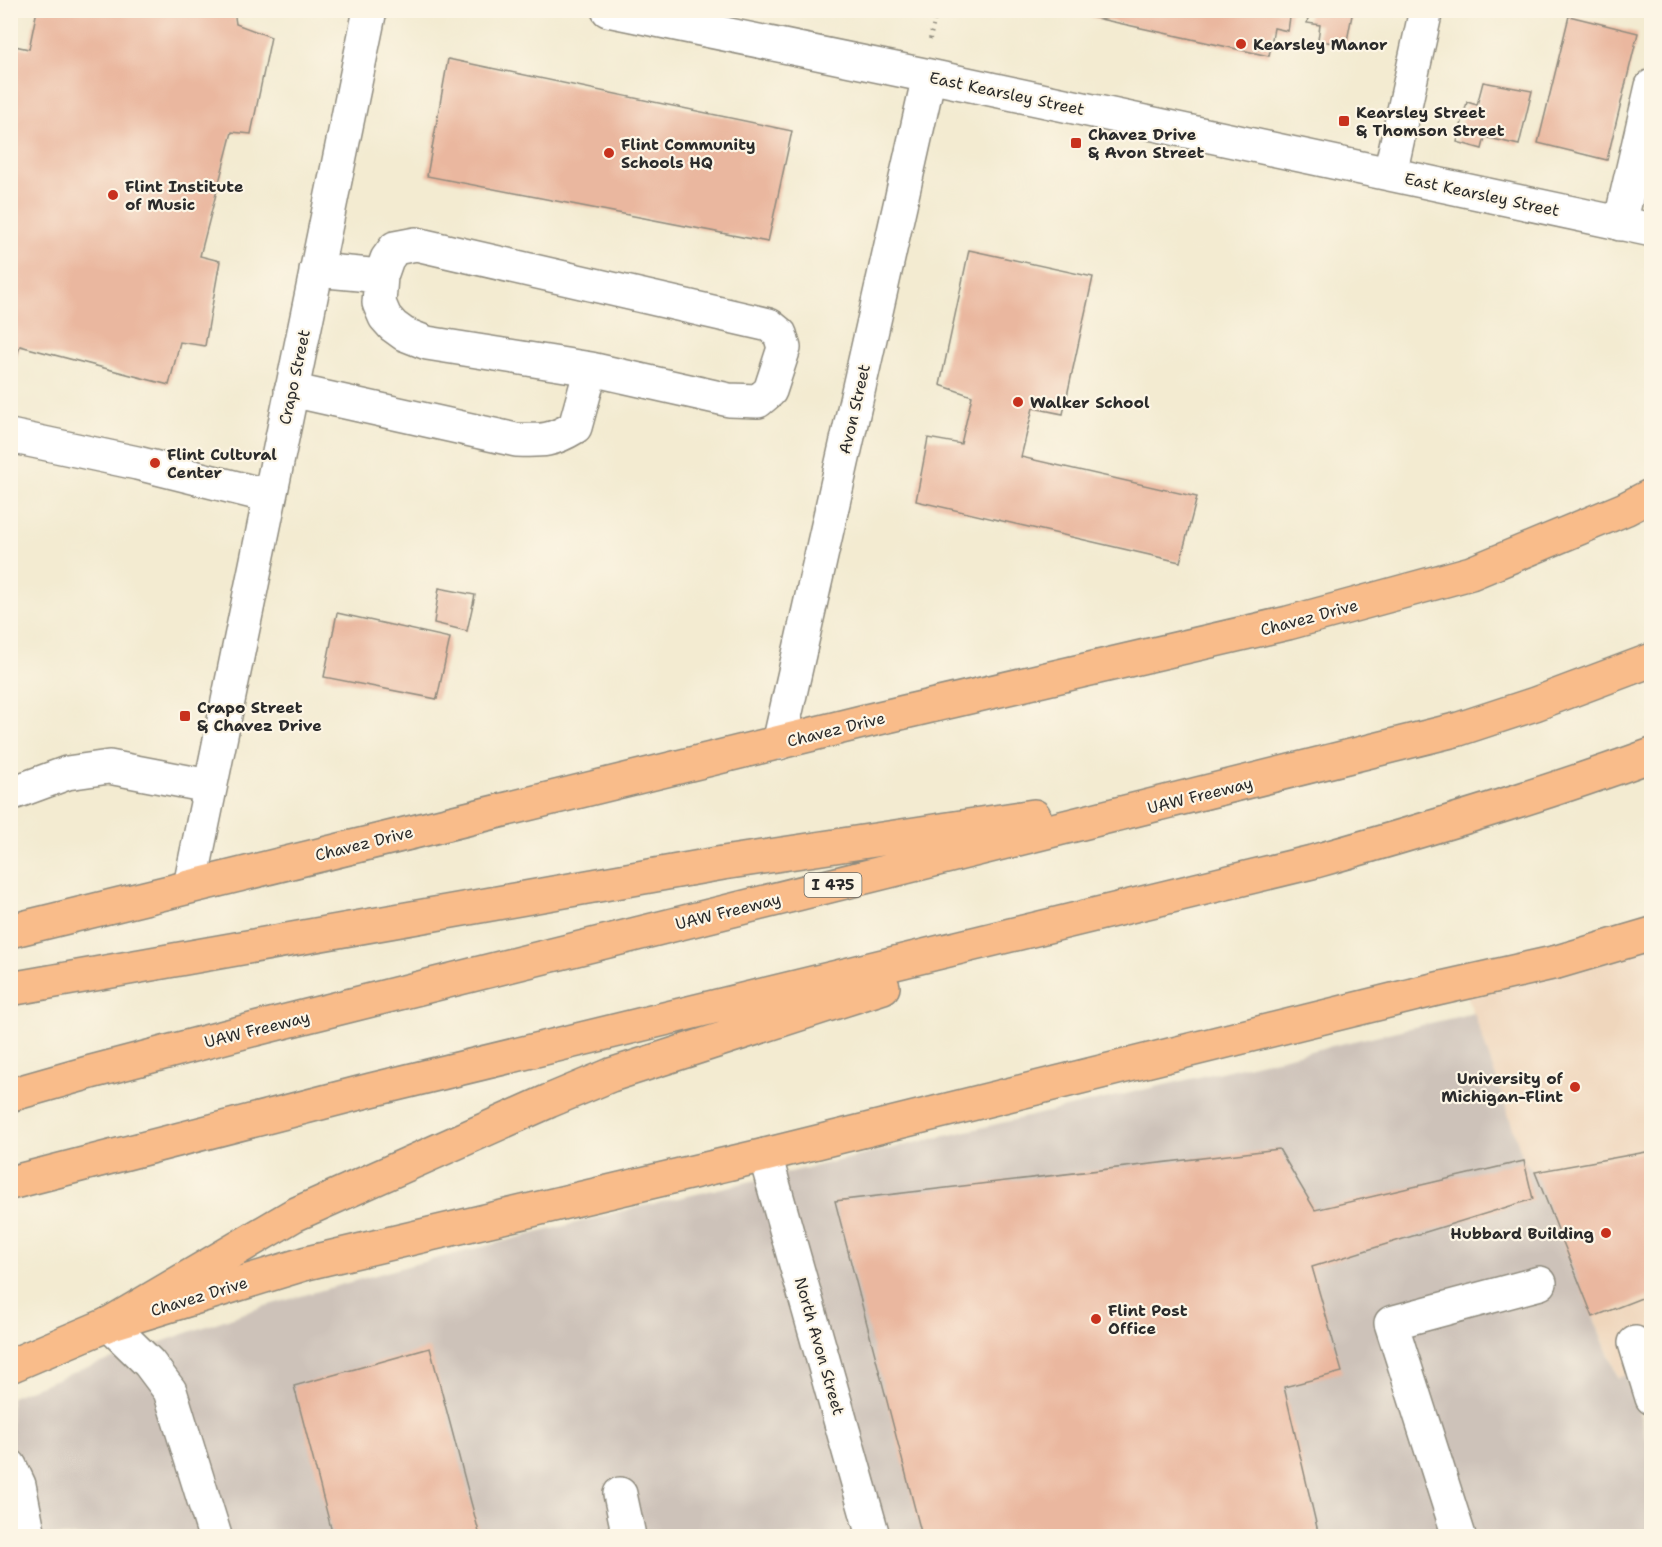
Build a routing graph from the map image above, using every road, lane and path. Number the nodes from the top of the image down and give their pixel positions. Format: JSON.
{"nodes":[{"id":1,"x":370,"y":10,"type":"edge"},
{"id":2,"x":608,"y":10,"type":"edge"},
{"id":3,"x":937,"y":10,"type":"edge"},
{"id":4,"x":1426,"y":10,"type":"edge"},
{"id":5,"x":646,"y":14,"type":"edge"},
{"id":6,"x":930,"y":39,"type":"dead end"},
{"id":7,"x":929,"y":76,"type":"junction"},
{"id":8,"x":1652,"y":86,"type":"edge"},
{"id":9,"x":1390,"y":174,"type":"junction"},
{"id":10,"x":1636,"y":227,"type":"edge"},
{"id":11,"x":316,"y":270,"type":"junction"},
{"id":12,"x":381,"y":276,"type":"junction"},
{"id":13,"x":591,"y":369,"type":"junction"},
{"id":14,"x":291,"y":390,"type":"junction"},
{"id":15,"x":10,"y":436,"type":"edge"},
{"id":16,"x":1652,"y":495,"type":"edge"},
{"id":17,"x":269,"y":496,"type":"junction"},
{"id":18,"x":1652,"y":660,"type":"edge"},
{"id":19,"x":779,"y":743,"type":"junction"},
{"id":20,"x":1652,"y":755,"type":"edge"},
{"id":21,"x":1238,"y":785,"type":"junction"},
{"id":22,"x":209,"y":786,"type":"junction"},
{"id":23,"x":10,"y":794,"type":"edge"},
{"id":24,"x":190,"y":886,"type":"junction"},
{"id":25,"x":1115,"y":911,"type":"junction"},
{"id":26,"x":10,"y":931,"type":"edge"},
{"id":27,"x":1652,"y":934,"type":"edge"},
{"id":28,"x":10,"y":989,"type":"edge"},
{"id":29,"x":10,"y":1095,"type":"edge"},
{"id":30,"x":765,"y":1155,"type":"junction"},
{"id":31,"x":10,"y":1183,"type":"edge"},
{"id":32,"x":1540,"y":1283,"type":"dead end"},
{"id":33,"x":109,"y":1324,"type":"junction"},
{"id":34,"x":1634,"y":1343,"type":"edge"},
{"id":35,"x":10,"y":1366,"type":"edge"},
{"id":36,"x":1652,"y":1398,"type":"edge"},
{"id":37,"x":10,"y":1466,"type":"edge"},
{"id":38,"x":620,"y":1494,"type":"dead end"},
{"id":39,"x":29,"y":1536,"type":"edge"},
{"id":40,"x":215,"y":1536,"type":"edge"},
{"id":41,"x":629,"y":1536,"type":"edge"},
{"id":42,"x":873,"y":1536,"type":"edge"},
{"id":43,"x":1459,"y":1536,"type":"edge"}],
"edges":[{"from":1,"to":11,"type":"street","name":"Crapo Street"},
{"from":2,"to":5,"type":"street","name":"East Kearsley Street"},
{"from":3,"to":6,"type":"path"},
{"from":4,"to":9,"type":"street"},
{"from":5,"to":7,"type":"street","name":"East Kearsley Street"},
{"from":7,"to":9,"type":"street","name":"East Kearsley Street"},
{"from":7,"to":19,"type":"street","name":"Avon Street"},
{"from":8,"to":10,"type":"street"},
{"from":9,"to":10,"type":"street","name":"East Kearsley Street"},
{"from":11,"to":12,"type":"street"},
{"from":11,"to":14,"type":"street","name":"Crapo Street"},
{"from":12,"to":13,"type":"street"},
{"from":12,"to":13,"type":"street"},
{"from":13,"to":14,"type":"street"},
{"from":14,"to":17,"type":"street","name":"Crapo Street"},
{"from":15,"to":17,"type":"street"},
{"from":16,"to":19,"type":"main road","name":"Chavez Drive"},
{"from":17,"to":22,"type":"street","name":"Crapo Street"},
{"from":18,"to":21,"type":"main road","name":"UAW Freeway","number":"I 475"},
{"from":19,"to":24,"type":"main road","name":"Chavez Drive"},
{"from":20,"to":25,"type":"main road"},
{"from":21,"to":28,"type":"main road"},
{"from":21,"to":29,"type":"main road","name":"UAW Freeway","number":"I 475"},
{"from":22,"to":23,"type":"street"},
{"from":22,"to":24,"type":"street","name":"Crapo Street"},
{"from":24,"to":26,"type":"main road","name":"Chavez Drive"},
{"from":25,"to":31,"type":"main road"},
{"from":25,"to":33,"type":"main road"},
{"from":27,"to":30,"type":"main road","name":"Chavez Drive"},
{"from":30,"to":33,"type":"main road","name":"Chavez Drive"},
{"from":30,"to":42,"type":"street","name":"North Avon Street"},
{"from":32,"to":43,"type":"street"},
{"from":33,"to":35,"type":"main road","name":"Chavez Drive"},
{"from":33,"to":40,"type":"street"},
{"from":34,"to":36,"type":"street"},
{"from":37,"to":39,"type":"street"},
{"from":38,"to":41,"type":"street"}]}
